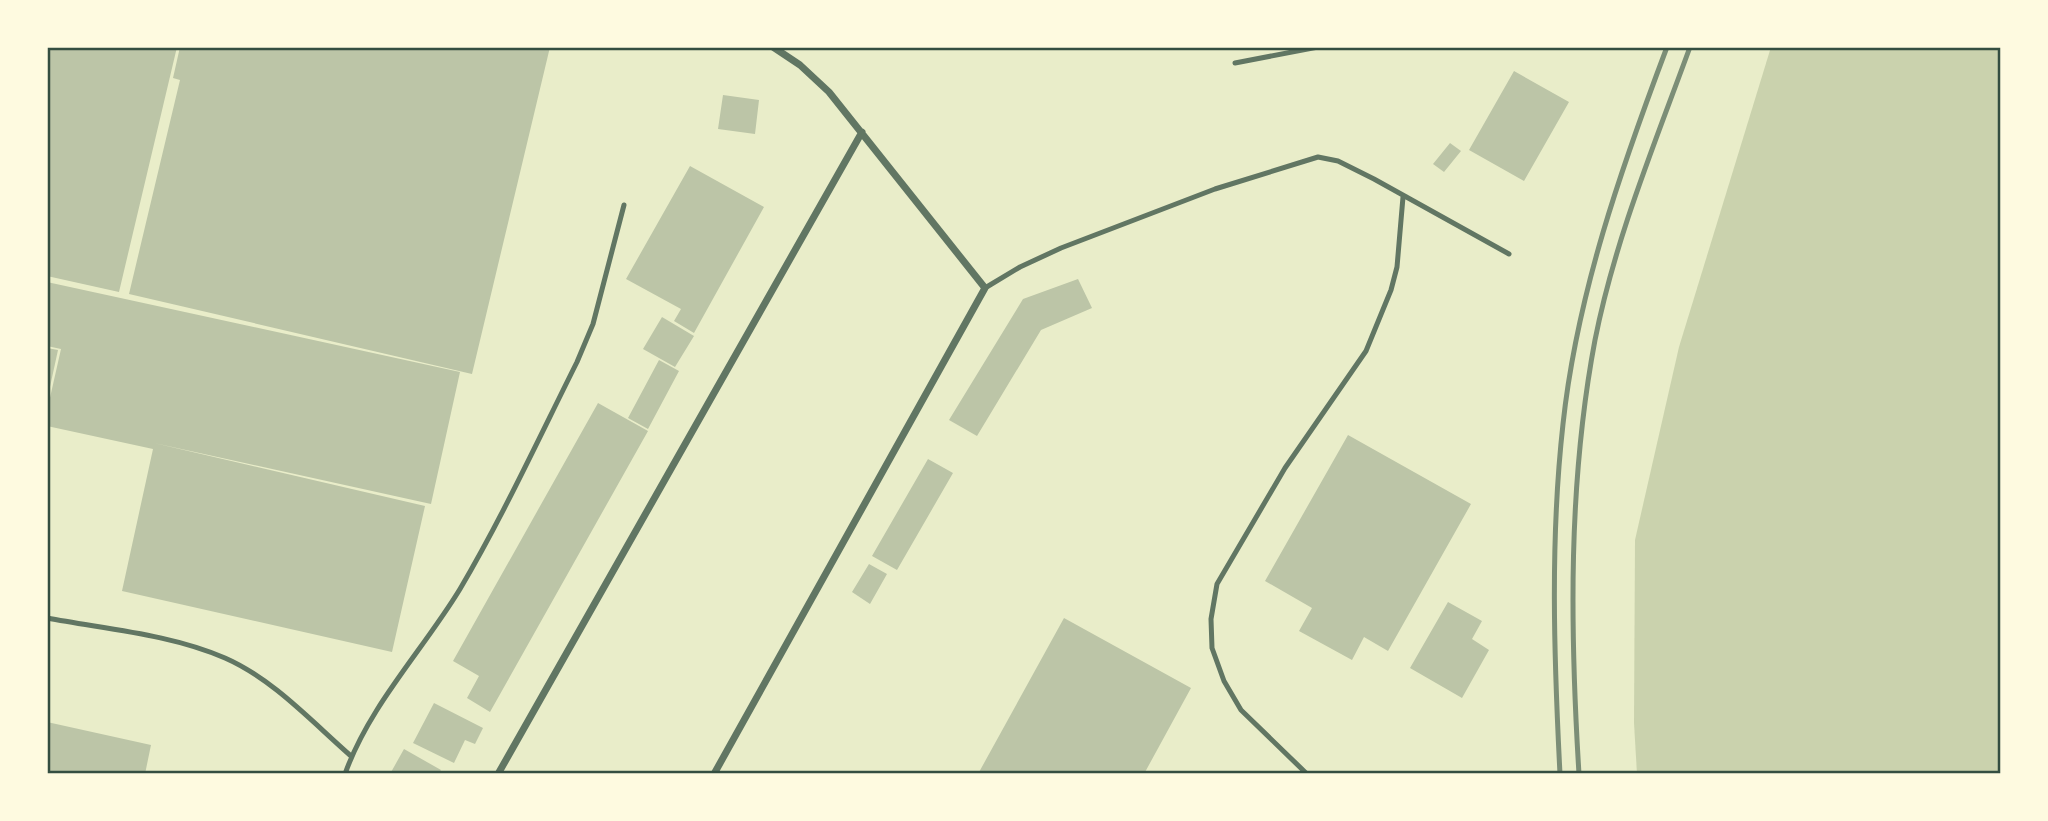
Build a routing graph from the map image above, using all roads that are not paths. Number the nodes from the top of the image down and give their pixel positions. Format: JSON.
{"nodes":[{"id":1,"x":773,"y":47,"type":"edge"},
{"id":2,"x":1318,"y":47,"type":"edge"},
{"id":3,"x":1235,"y":63,"type":"dead end"},
{"id":4,"x":862,"y":132,"type":"junction"},
{"id":5,"x":1403,"y":197,"type":"junction"},
{"id":6,"x":624,"y":205,"type":"dead end"},
{"id":7,"x":1508,"y":254,"type":"dead end"},
{"id":8,"x":985,"y":288,"type":"junction"},
{"id":9,"x":47,"y":618,"type":"edge"},
{"id":10,"x":351,"y":756,"type":"junction"},
{"id":11,"x":345,"y":774,"type":"edge"},
{"id":12,"x":498,"y":774,"type":"edge"},
{"id":13,"x":714,"y":774,"type":"edge"},
{"id":14,"x":1307,"y":774,"type":"edge"}],
"edges":[{"from":1,"to":4,"type":"street"},
{"from":2,"to":3,"type":"lane"},
{"from":4,"to":8,"type":"street"},
{"from":4,"to":12,"type":"street"},
{"from":5,"to":7,"type":"lane"},
{"from":5,"to":8,"type":"lane"},
{"from":5,"to":14,"type":"lane"},
{"from":6,"to":10,"type":"lane"},
{"from":8,"to":13,"type":"street"},
{"from":9,"to":10,"type":"lane"},
{"from":10,"to":11,"type":"lane"}]}
